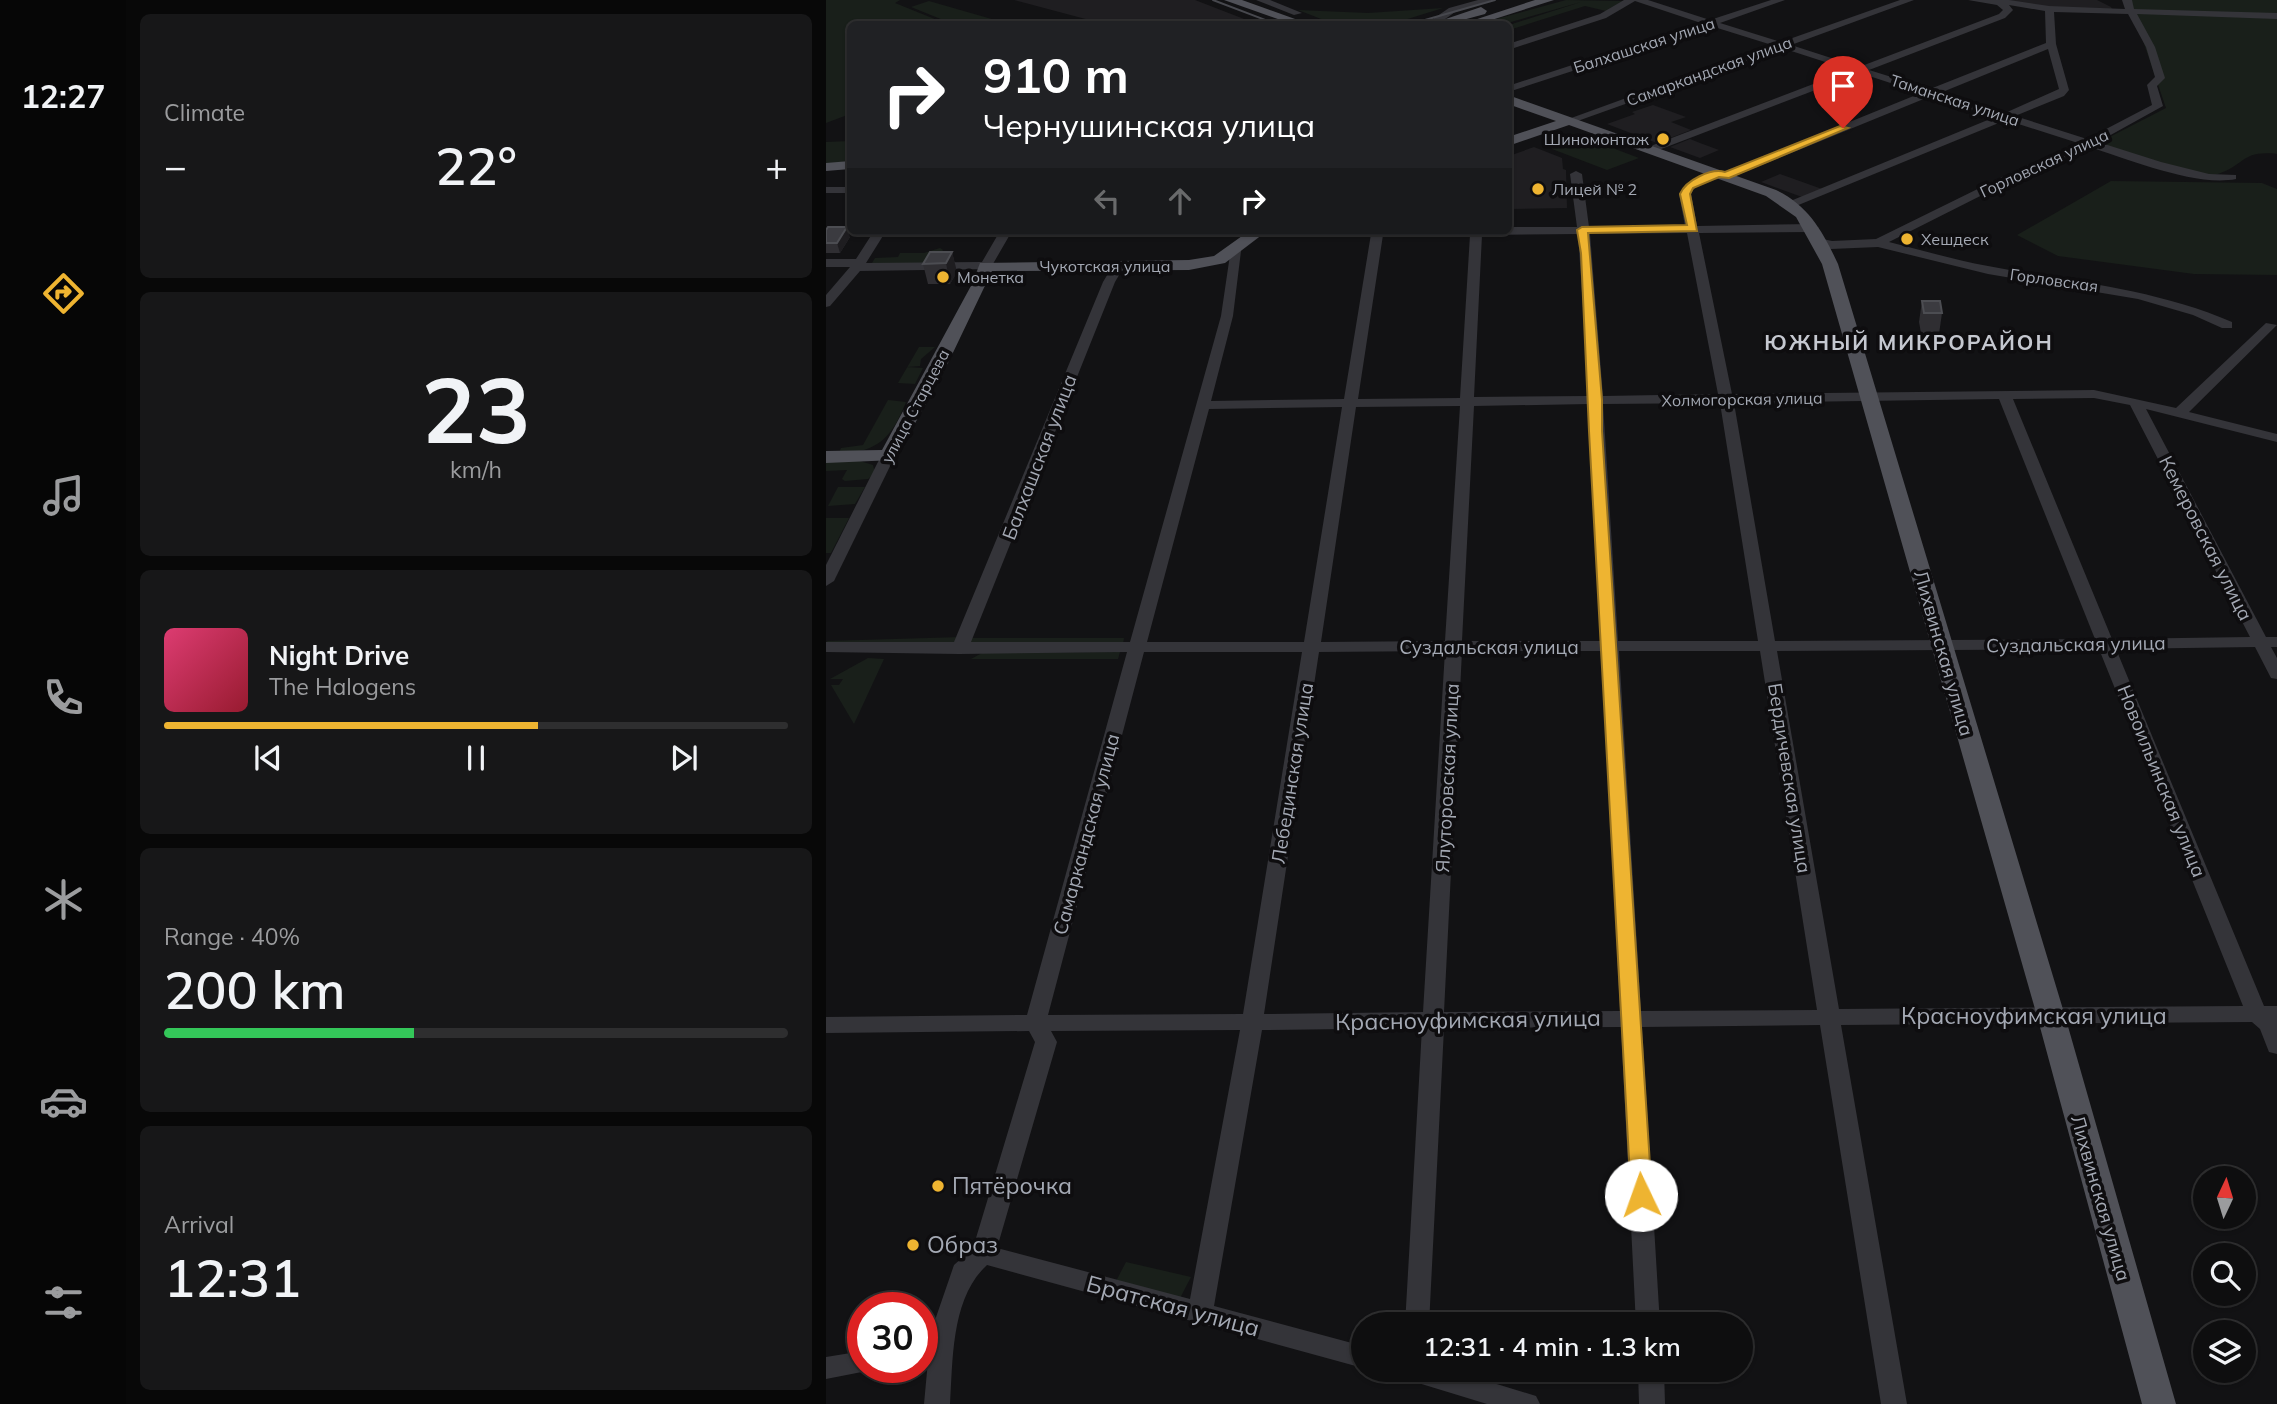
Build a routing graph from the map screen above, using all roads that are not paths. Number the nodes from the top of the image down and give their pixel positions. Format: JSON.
{"nodes":[{"id":1,"x":1225,"y":0,"type":"edge"},
{"id":2,"x":1261,"y":0,"type":"edge"},
{"id":3,"x":1631,"y":0,"type":"edge"},
{"id":4,"x":1639,"y":0,"type":"edge"},
{"id":5,"x":1780,"y":0,"type":"edge"},
{"id":6,"x":1909,"y":0,"type":"edge"},
{"id":7,"x":1973,"y":0,"type":"edge"},
{"id":8,"x":2127,"y":0,"type":"edge"},
{"id":9,"x":1545,"y":1,"type":"edge"},
{"id":10,"x":1999,"y":1,"type":"edge"},
{"id":11,"x":1491,"y":3,"type":"edge"},
{"id":12,"x":1515,"y":4,"type":"edge"},
{"id":13,"x":2049,"y":9,"type":"junction"},
{"id":14,"x":2130,"y":13,"type":"junction"},
{"id":15,"x":2277,"y":16,"type":"edge"},
{"id":16,"x":1300,"y":19,"type":"edge"},
{"id":17,"x":1279,"y":21,"type":"edge"},
{"id":18,"x":1436,"y":21,"type":"edge"},
{"id":19,"x":1445,"y":21,"type":"edge"},
{"id":20,"x":1475,"y":21,"type":"edge"},
{"id":21,"x":1712,"y":23,"type":"junction"},
{"id":22,"x":2051,"y":44,"type":"junction"},
{"id":23,"x":1784,"y":45,"type":"junction"},
{"id":24,"x":1512,"y":46,"type":"edge"},
{"id":25,"x":1862,"y":70,"type":"junction"},
{"id":26,"x":1512,"y":88,"type":"edge"},
{"id":27,"x":1933,"y":93,"type":"junction"},
{"id":28,"x":1512,"y":100,"type":"edge"},
{"id":29,"x":2006,"y":117,"type":"junction"},
{"id":30,"x":1568,"y":121,"type":"junction"},
{"id":31,"x":1512,"y":141,"type":"edge"},
{"id":32,"x":2088,"y":143,"type":"junction"},
{"id":33,"x":1652,"y":149,"type":"junction"},
{"id":34,"x":847,"y":165,"type":"edge"},
{"id":35,"x":826,"y":167,"type":"edge"},
{"id":36,"x":1576,"y":174,"type":"dead end"},
{"id":37,"x":1722,"y":174,"type":"junction"},
{"id":38,"x":2232,"y":177,"type":"dead end"},
{"id":39,"x":847,"y":178,"type":"edge"},
{"id":40,"x":826,"y":179,"type":"edge"},
{"id":41,"x":826,"y":190,"type":"edge"},
{"id":42,"x":847,"y":190,"type":"edge"},
{"id":43,"x":1792,"y":204,"type":"junction"},
{"id":44,"x":1693,"y":229,"type":"junction"},
{"id":45,"x":1582,"y":230,"type":"junction"},
{"id":46,"x":1512,"y":231,"type":"edge"},
{"id":47,"x":1815,"y":234,"type":"junction"},
{"id":48,"x":877,"y":235,"type":"edge"},
{"id":49,"x":1004,"y":235,"type":"edge"},
{"id":50,"x":1254,"y":235,"type":"edge"},
{"id":51,"x":1375,"y":235,"type":"edge"},
{"id":52,"x":1476,"y":235,"type":"edge"},
{"id":53,"x":1878,"y":243,"type":"junction"},
{"id":54,"x":1235,"y":251,"type":"junction"},
{"id":55,"x":826,"y":263,"type":"edge"},
{"id":56,"x":858,"y":265,"type":"junction"},
{"id":57,"x":1119,"y":265,"type":"junction"},
{"id":58,"x":986,"y":266,"type":"junction"},
{"id":59,"x":826,"y":303,"type":"edge"},
{"id":60,"x":2227,"y":325,"type":"dead end"},
{"id":61,"x":2271,"y":326,"type":"dead end"},
{"id":62,"x":2004,"y":395,"type":"junction"},
{"id":63,"x":1869,"y":397,"type":"junction"},
{"id":64,"x":1726,"y":399,"type":"junction"},
{"id":65,"x":1596,"y":400,"type":"junction"},
{"id":66,"x":1467,"y":402,"type":"junction"},
{"id":67,"x":2136,"y":402,"type":"junction"},
{"id":68,"x":1348,"y":403,"type":"junction"},
{"id":69,"x":1201,"y":405,"type":"junction"},
{"id":70,"x":2179,"y":413,"type":"junction"},
{"id":71,"x":2277,"y":438,"type":"edge"},
{"id":72,"x":888,"y":456,"type":"junction"},
{"id":73,"x":826,"y":457,"type":"edge"},
{"id":74,"x":826,"y":581,"type":"edge"},
{"id":75,"x":2269,"y":642,"type":"edge"},
{"id":76,"x":2106,"y":643,"type":"junction"},
{"id":77,"x":1608,"y":646,"type":"junction"},
{"id":78,"x":1768,"y":646,"type":"junction"},
{"id":79,"x":1942,"y":646,"type":"junction"},
{"id":80,"x":826,"y":647,"type":"edge"},
{"id":81,"x":1454,"y":647,"type":"junction"},
{"id":82,"x":1136,"y":648,"type":"junction"},
{"id":83,"x":1313,"y":648,"type":"junction"},
{"id":84,"x":959,"y":649,"type":"junction"},
{"id":85,"x":2277,"y":674,"type":"edge"},
{"id":86,"x":2267,"y":1014,"type":"edge"},
{"id":87,"x":2051,"y":1016,"type":"junction"},
{"id":88,"x":1830,"y":1018,"type":"junction"},
{"id":89,"x":1632,"y":1019,"type":"junction"},
{"id":90,"x":1434,"y":1021,"type":"junction"},
{"id":91,"x":1251,"y":1022,"type":"junction"},
{"id":92,"x":1035,"y":1024,"type":"junction"},
{"id":93,"x":826,"y":1025,"type":"edge"},
{"id":94,"x":2277,"y":1046,"type":"edge"},
{"id":95,"x":983,"y":1254,"type":"junction"},
{"id":96,"x":1418,"y":1312,"type":"edge"},
{"id":97,"x":1647,"y":1312,"type":"edge"},
{"id":98,"x":1200,"y":1313,"type":"junction"},
{"id":99,"x":938,"y":1326,"type":"edge"},
{"id":100,"x":1351,"y":1354,"type":"edge"},
{"id":101,"x":847,"y":1365,"type":"edge"},
{"id":102,"x":826,"y":1368,"type":"edge"},
{"id":103,"x":1452,"y":1382,"type":"edge"},
{"id":104,"x":1651,"y":1382,"type":"edge"},
{"id":105,"x":936,"y":1383,"type":"edge"},
{"id":106,"x":937,"y":1404,"type":"edge"},
{"id":107,"x":1527,"y":1404,"type":"edge"},
{"id":108,"x":1652,"y":1404,"type":"edge"},
{"id":109,"x":1894,"y":1404,"type":"edge"},
{"id":110,"x":2159,"y":1404,"type":"edge"}],
"edges":[{"from":1,"to":16,"type":"main road"},
{"from":1,"to":17,"type":"main road"},
{"from":2,"to":16,"type":"street"},
{"from":3,"to":24,"type":"street"},
{"from":4,"to":21,"type":"street","name":"Таманская улица"},
{"from":5,"to":21,"type":"street","name":"Балхашская улица"},
{"from":6,"to":23,"type":"street","name":"Самаркандская улица"},
{"from":7,"to":10,"type":"street"},
{"from":8,"to":14,"type":"street","name":"Горловская улица"},
{"from":9,"to":12,"type":"main road"},
{"from":10,"to":13,"type":"street"},
{"from":10,"to":25,"type":"street"},
{"from":11,"to":12,"type":"main road"},
{"from":11,"to":18,"type":"street"},
{"from":11,"to":19,"type":"main road"},
{"from":12,"to":20,"type":"main road"},
{"from":13,"to":14,"type":"street"},
{"from":13,"to":22,"type":"street"},
{"from":14,"to":15,"type":"street"},
{"from":14,"to":32,"type":"street","name":"Горловская улица"},
{"from":21,"to":23,"type":"street","name":"Таманская улица"},
{"from":21,"to":26,"type":"street","name":"Балхашская улица"},
{"from":22,"to":27,"type":"street","name":"Бердичевская улица"},
{"from":22,"to":29,"type":"street"},
{"from":23,"to":25,"type":"street","name":"Таманская улица"},
{"from":23,"to":30,"type":"street","name":"Самаркандская улица"},
{"from":25,"to":27,"type":"street","name":"Таманская улица"},
{"from":25,"to":33,"type":"street"},
{"from":27,"to":29,"type":"street","name":"Таманская улица"},
{"from":27,"to":37,"type":"street","name":"Бердичевская улица"},
{"from":28,"to":30,"type":"main road","name":"Лихвинская улица"},
{"from":29,"to":32,"type":"street","name":"Таманская улица"},
{"from":29,"to":43,"type":"street"},
{"from":30,"to":31,"type":"main road","name":"Самаркандская улица"},
{"from":30,"to":33,"type":"main road","name":"Лихвинская улица"},
{"from":32,"to":38,"type":"street","name":"Таманская улица"},
{"from":32,"to":53,"type":"street","name":"Горловская улица"},
{"from":33,"to":37,"type":"main road","name":"Лихвинская улица"},
{"from":34,"to":35,"type":"main road"},
{"from":36,"to":45,"type":"street"},
{"from":37,"to":43,"type":"main road","name":"Лихвинская улица"},
{"from":37,"to":44,"type":"street","name":"Бердичевская улица"},
{"from":39,"to":40,"type":"main road"},
{"from":41,"to":42,"type":"street"},
{"from":43,"to":47,"type":"main road","name":"Лихвинская улица"},
{"from":44,"to":45,"type":"street","name":"Горловская улица"},
{"from":44,"to":47,"type":"street","name":"Горловская улица"},
{"from":44,"to":64,"type":"street","name":"Бердичевская улица"},
{"from":45,"to":46,"type":"street","name":"Горловская улица"},
{"from":45,"to":65,"type":"street"},
{"from":47,"to":53,"type":"street","name":"Горловская улица"},
{"from":47,"to":63,"type":"main road","name":"Лихвинская улица"},
{"from":48,"to":56,"type":"street"},
{"from":49,"to":58,"type":"street","name":"улица Старцева"},
{"from":50,"to":54,"type":"main road","name":"Чукотская улица"},
{"from":51,"to":68,"type":"street","name":"Лебединская улица"},
{"from":52,"to":66,"type":"street","name":"Ялуторовская улица"},
{"from":53,"to":60,"type":"street","name":"Горловская"},
{"from":54,"to":57,"type":"main road","name":"Чукотская улица"},
{"from":54,"to":69,"type":"street","name":"Самаркандская улица"},
{"from":55,"to":56,"type":"street","name":"Чукотская улица"},
{"from":56,"to":58,"type":"street","name":"Чукотская улица"},
{"from":56,"to":59,"type":"street"},
{"from":57,"to":58,"type":"main road","name":"Чукотская улица"},
{"from":57,"to":84,"type":"street","name":"Балхашская улица"},
{"from":58,"to":72,"type":"main road","name":"улица Старцева"},
{"from":61,"to":70,"type":"street"},
{"from":62,"to":63,"type":"street","name":"Холмогорская улица"},
{"from":62,"to":67,"type":"street","name":"Холмогорская улица"},
{"from":62,"to":76,"type":"street","name":"Новоильинская улица"},
{"from":63,"to":64,"type":"street","name":"Холмогорская улица"},
{"from":63,"to":79,"type":"main road","name":"Лихвинская улица"},
{"from":64,"to":65,"type":"street","name":"Холмогорская улица"},
{"from":64,"to":78,"type":"street","name":"Бердичевская улица"},
{"from":65,"to":66,"type":"street","name":"Холмогорская улица"},
{"from":65,"to":77,"type":"street"},
{"from":66,"to":68,"type":"street","name":"Холмогорская улица"},
{"from":66,"to":81,"type":"street","name":"Ялуторовская улица"},
{"from":67,"to":70,"type":"street","name":"Холмогорская улица"},
{"from":67,"to":75,"type":"street","name":"Кемеровская улица"},
{"from":68,"to":69,"type":"street","name":"Холмогорская улица"},
{"from":68,"to":83,"type":"street","name":"Лебединская улица"},
{"from":69,"to":82,"type":"street","name":"Самаркандская улица"},
{"from":70,"to":71,"type":"street","name":"Холмогорская улица"},
{"from":72,"to":73,"type":"main road"},
{"from":72,"to":74,"type":"street","name":"улица Старцева"},
{"from":75,"to":76,"type":"street","name":"Суздальская улица"},
{"from":75,"to":85,"type":"street","name":"Кемеровская улица"},
{"from":76,"to":79,"type":"street","name":"Суздальская улица"},
{"from":76,"to":86,"type":"street","name":"Новоильинская улица"},
{"from":77,"to":78,"type":"street","name":"Суздальская улица"},
{"from":77,"to":81,"type":"street","name":"Суздальская улица"},
{"from":77,"to":89,"type":"street"},
{"from":78,"to":79,"type":"street","name":"Суздальская улица"},
{"from":78,"to":88,"type":"street","name":"Бердичевская улица"},
{"from":79,"to":87,"type":"main road","name":"Лихвинская улица"},
{"from":80,"to":84,"type":"street","name":"Суздальская улица"},
{"from":81,"to":83,"type":"street","name":"Суздальская улица"},
{"from":81,"to":90,"type":"street","name":"Ялуторовская улица"},
{"from":82,"to":83,"type":"street","name":"Суздальская улица"},
{"from":82,"to":84,"type":"street","name":"Суздальская улица"},
{"from":82,"to":92,"type":"street","name":"Самаркандская улица"},
{"from":83,"to":91,"type":"street","name":"Лебединская улица"},
{"from":86,"to":87,"type":"street","name":"Красноуфимская улица"},
{"from":86,"to":94,"type":"street","name":"Новоильинская улица"},
{"from":87,"to":88,"type":"street","name":"Красноуфимская улица"},
{"from":87,"to":110,"type":"main road","name":"Лихвинская улица"},
{"from":88,"to":89,"type":"street","name":"Красноуфимская улица"},
{"from":88,"to":109,"type":"street","name":"Бердичевская улица"},
{"from":89,"to":90,"type":"street","name":"Красноуфимская улица"},
{"from":89,"to":97,"type":"street"},
{"from":90,"to":91,"type":"street","name":"Красноуфимская улица"},
{"from":90,"to":96,"type":"street","name":"Ялуторовская улица"},
{"from":91,"to":92,"type":"street","name":"Красноуфимская улица"},
{"from":91,"to":98,"type":"street","name":"Лебединская улица"},
{"from":92,"to":93,"type":"street","name":"Красноуфимская улица"},
{"from":92,"to":95,"type":"street","name":"Самаркандская улица"},
{"from":95,"to":98,"type":"street","name":"Братская улица"},
{"from":95,"to":99,"type":"street","name":"Самаркандская улица"},
{"from":98,"to":100,"type":"street","name":"Братская улица"},
{"from":101,"to":102,"type":"street"},
{"from":103,"to":107,"type":"street"},
{"from":104,"to":108,"type":"street"},
{"from":105,"to":106,"type":"street","name":"Самаркандская улица"}]}
